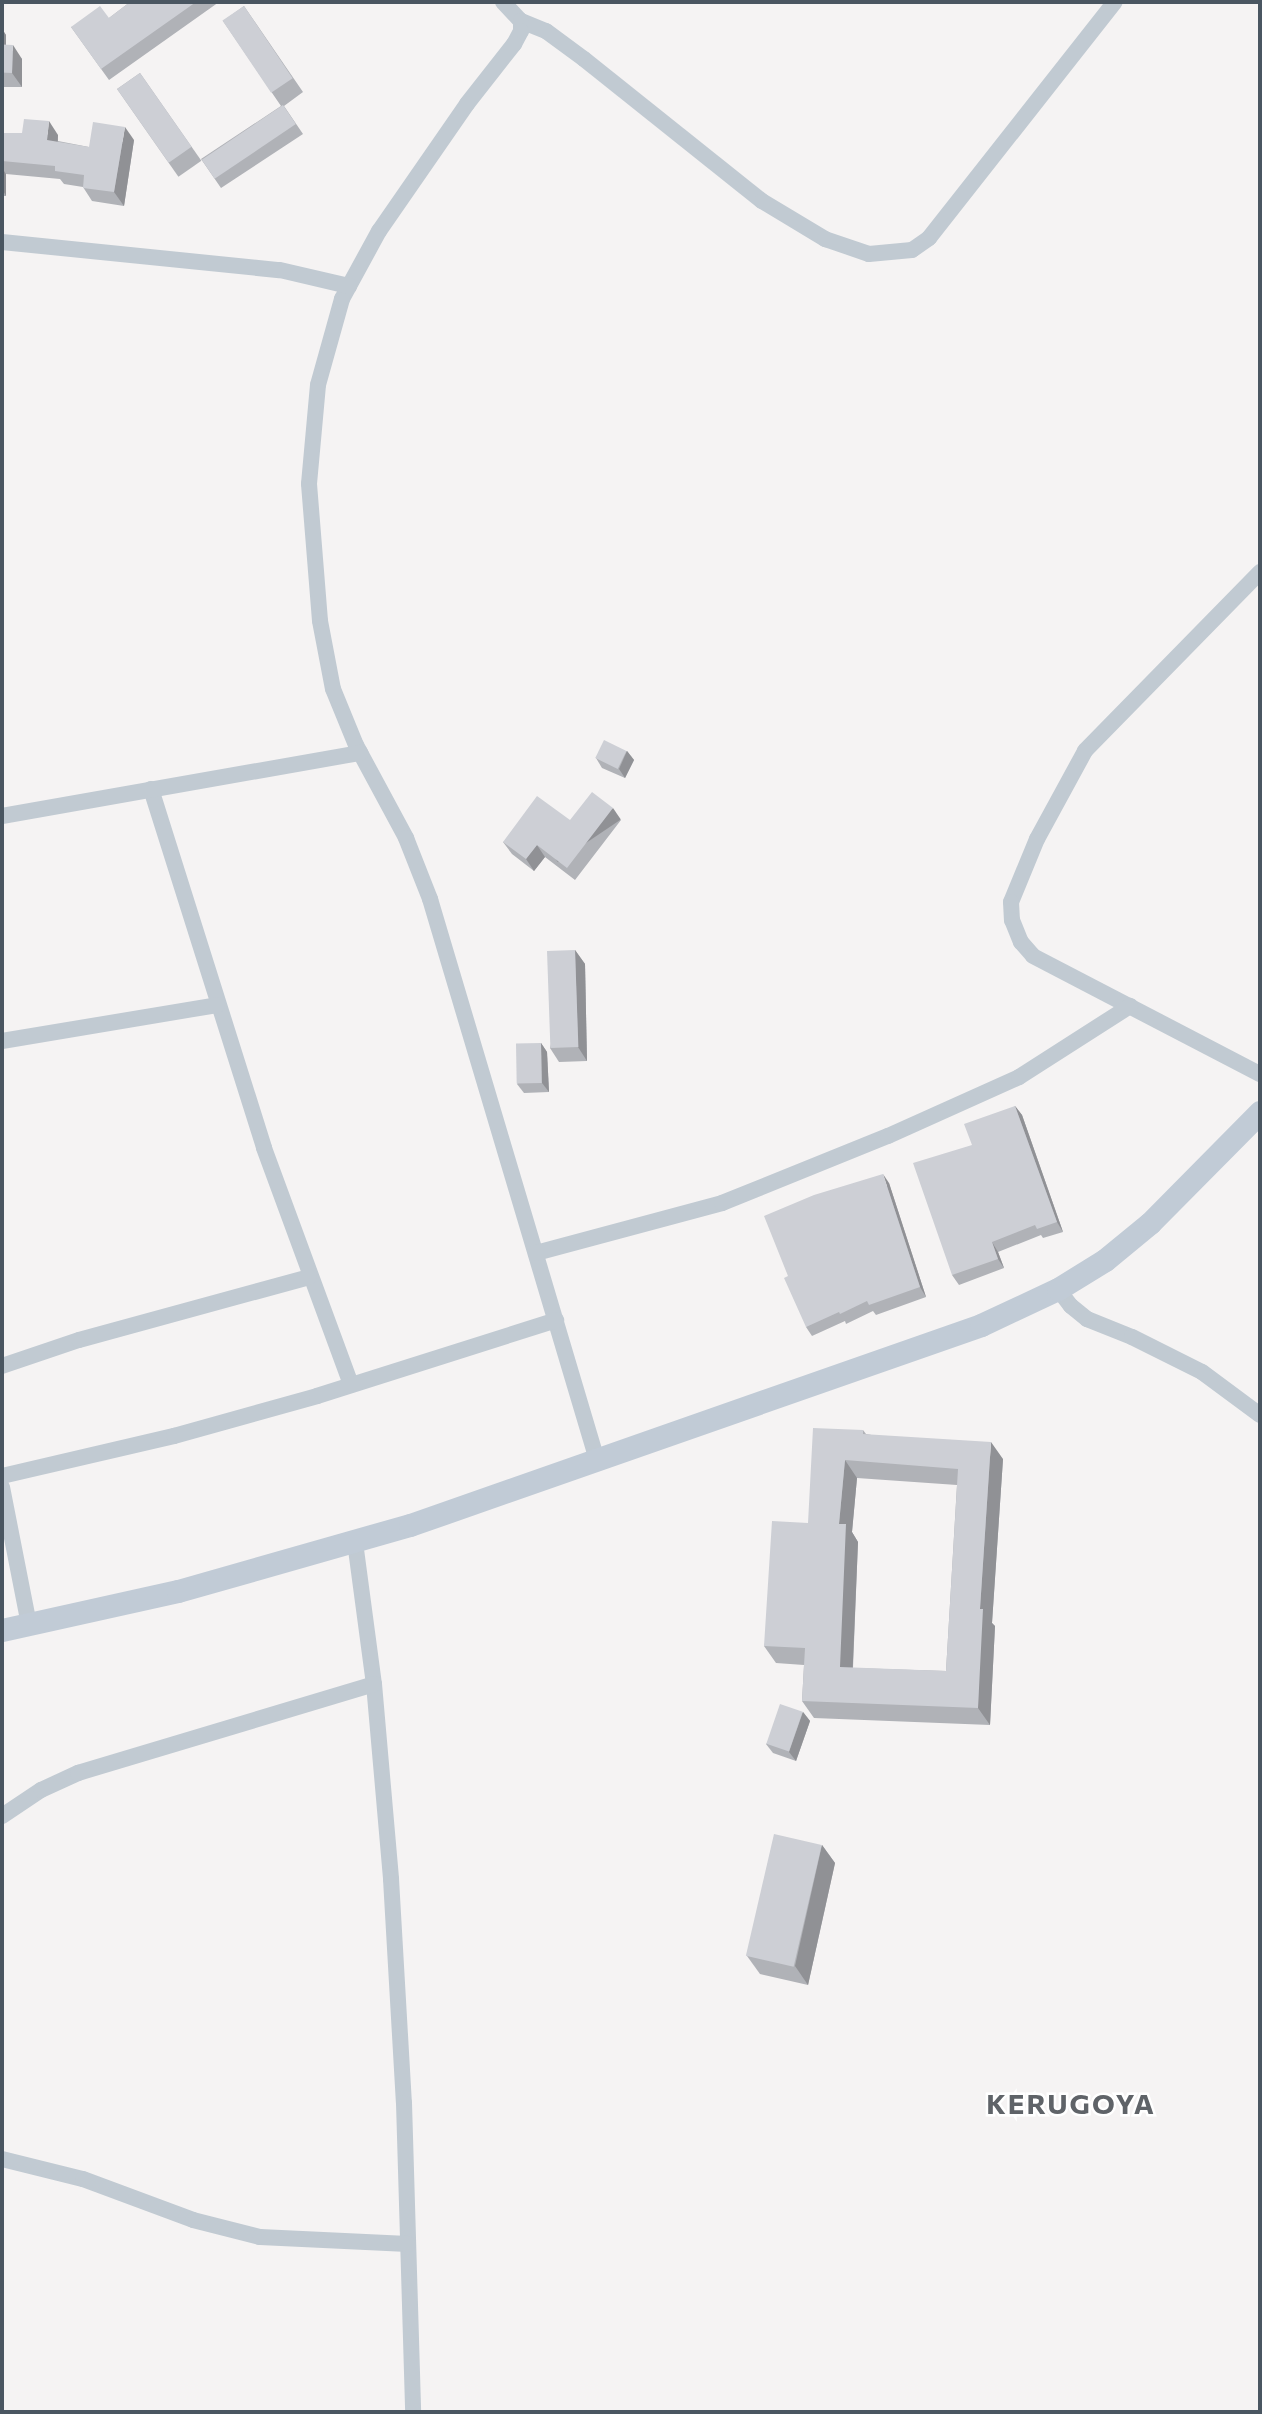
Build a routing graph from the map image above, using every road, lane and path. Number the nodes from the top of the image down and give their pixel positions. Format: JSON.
{"nodes":[{"id":1,"x":503,"y":2,"type":"edge"},
{"id":2,"x":1115,"y":2,"type":"edge"},
{"id":3,"x":521,"y":20,"type":"junction"},
{"id":4,"x":2,"y":242,"type":"edge"},
{"id":5,"x":349,"y":286,"type":"junction"},
{"id":6,"x":1260,"y":572,"type":"edge"},
{"id":7,"x":360,"y":753,"type":"junction"},
{"id":8,"x":150,"y":789,"type":"junction"},
{"id":9,"x":2,"y":816,"type":"edge"},
{"id":10,"x":217,"y":1005,"type":"junction"},
{"id":11,"x":1130,"y":1006,"type":"junction"},
{"id":12,"x":2,"y":1041,"type":"edge"},
{"id":13,"x":1260,"y":1074,"type":"edge"},
{"id":14,"x":1260,"y":1112,"type":"edge"},
{"id":15,"x":536,"y":1253,"type":"junction"},
{"id":16,"x":309,"y":1277,"type":"junction"},
{"id":17,"x":1058,"y":1289,"type":"junction"},
{"id":18,"x":556,"y":1320,"type":"junction"},
{"id":19,"x":2,"y":1366,"type":"edge"},
{"id":20,"x":351,"y":1385,"type":"junction"},
{"id":21,"x":1260,"y":1415,"type":"edge"},
{"id":22,"x":597,"y":1460,"type":"junction"},
{"id":23,"x":2,"y":1476,"type":"edge"},
{"id":24,"x":2,"y":1487,"type":"edge"},
{"id":25,"x":355,"y":1542,"type":"junction"},
{"id":26,"x":29,"y":1624,"type":"junction"},
{"id":27,"x":2,"y":1630,"type":"edge"},
{"id":28,"x":374,"y":1684,"type":"junction"},
{"id":29,"x":2,"y":1815,"type":"edge"},
{"id":30,"x":2,"y":2159,"type":"edge"},
{"id":31,"x":408,"y":2244,"type":"junction"},
{"id":32,"x":413,"y":2412,"type":"edge"}],
"edges":[{"from":1,"to":3,"type":"street"},
{"from":2,"to":3,"type":"street"},
{"from":3,"to":5,"type":"street"},
{"from":4,"to":5,"type":"street"},
{"from":5,"to":7,"type":"street"},
{"from":6,"to":11,"type":"street"},
{"from":7,"to":8,"type":"street"},
{"from":7,"to":15,"type":"street"},
{"from":8,"to":9,"type":"street"},
{"from":8,"to":10,"type":"street"},
{"from":10,"to":12,"type":"street"},
{"from":10,"to":16,"type":"street"},
{"from":11,"to":13,"type":"street"},
{"from":11,"to":15,"type":"street"},
{"from":14,"to":17,"type":"main road"},
{"from":15,"to":18,"type":"street"},
{"from":16,"to":19,"type":"street"},
{"from":16,"to":20,"type":"street"},
{"from":17,"to":21,"type":"street"},
{"from":17,"to":22,"type":"main road"},
{"from":18,"to":20,"type":"street"},
{"from":18,"to":22,"type":"street"},
{"from":20,"to":23,"type":"street"},
{"from":22,"to":25,"type":"main road"},
{"from":24,"to":26,"type":"street"},
{"from":25,"to":26,"type":"main road"},
{"from":25,"to":28,"type":"street"},
{"from":26,"to":27,"type":"main road"},
{"from":28,"to":29,"type":"street"},
{"from":28,"to":31,"type":"street"},
{"from":30,"to":31,"type":"street"},
{"from":31,"to":32,"type":"street"}]}
